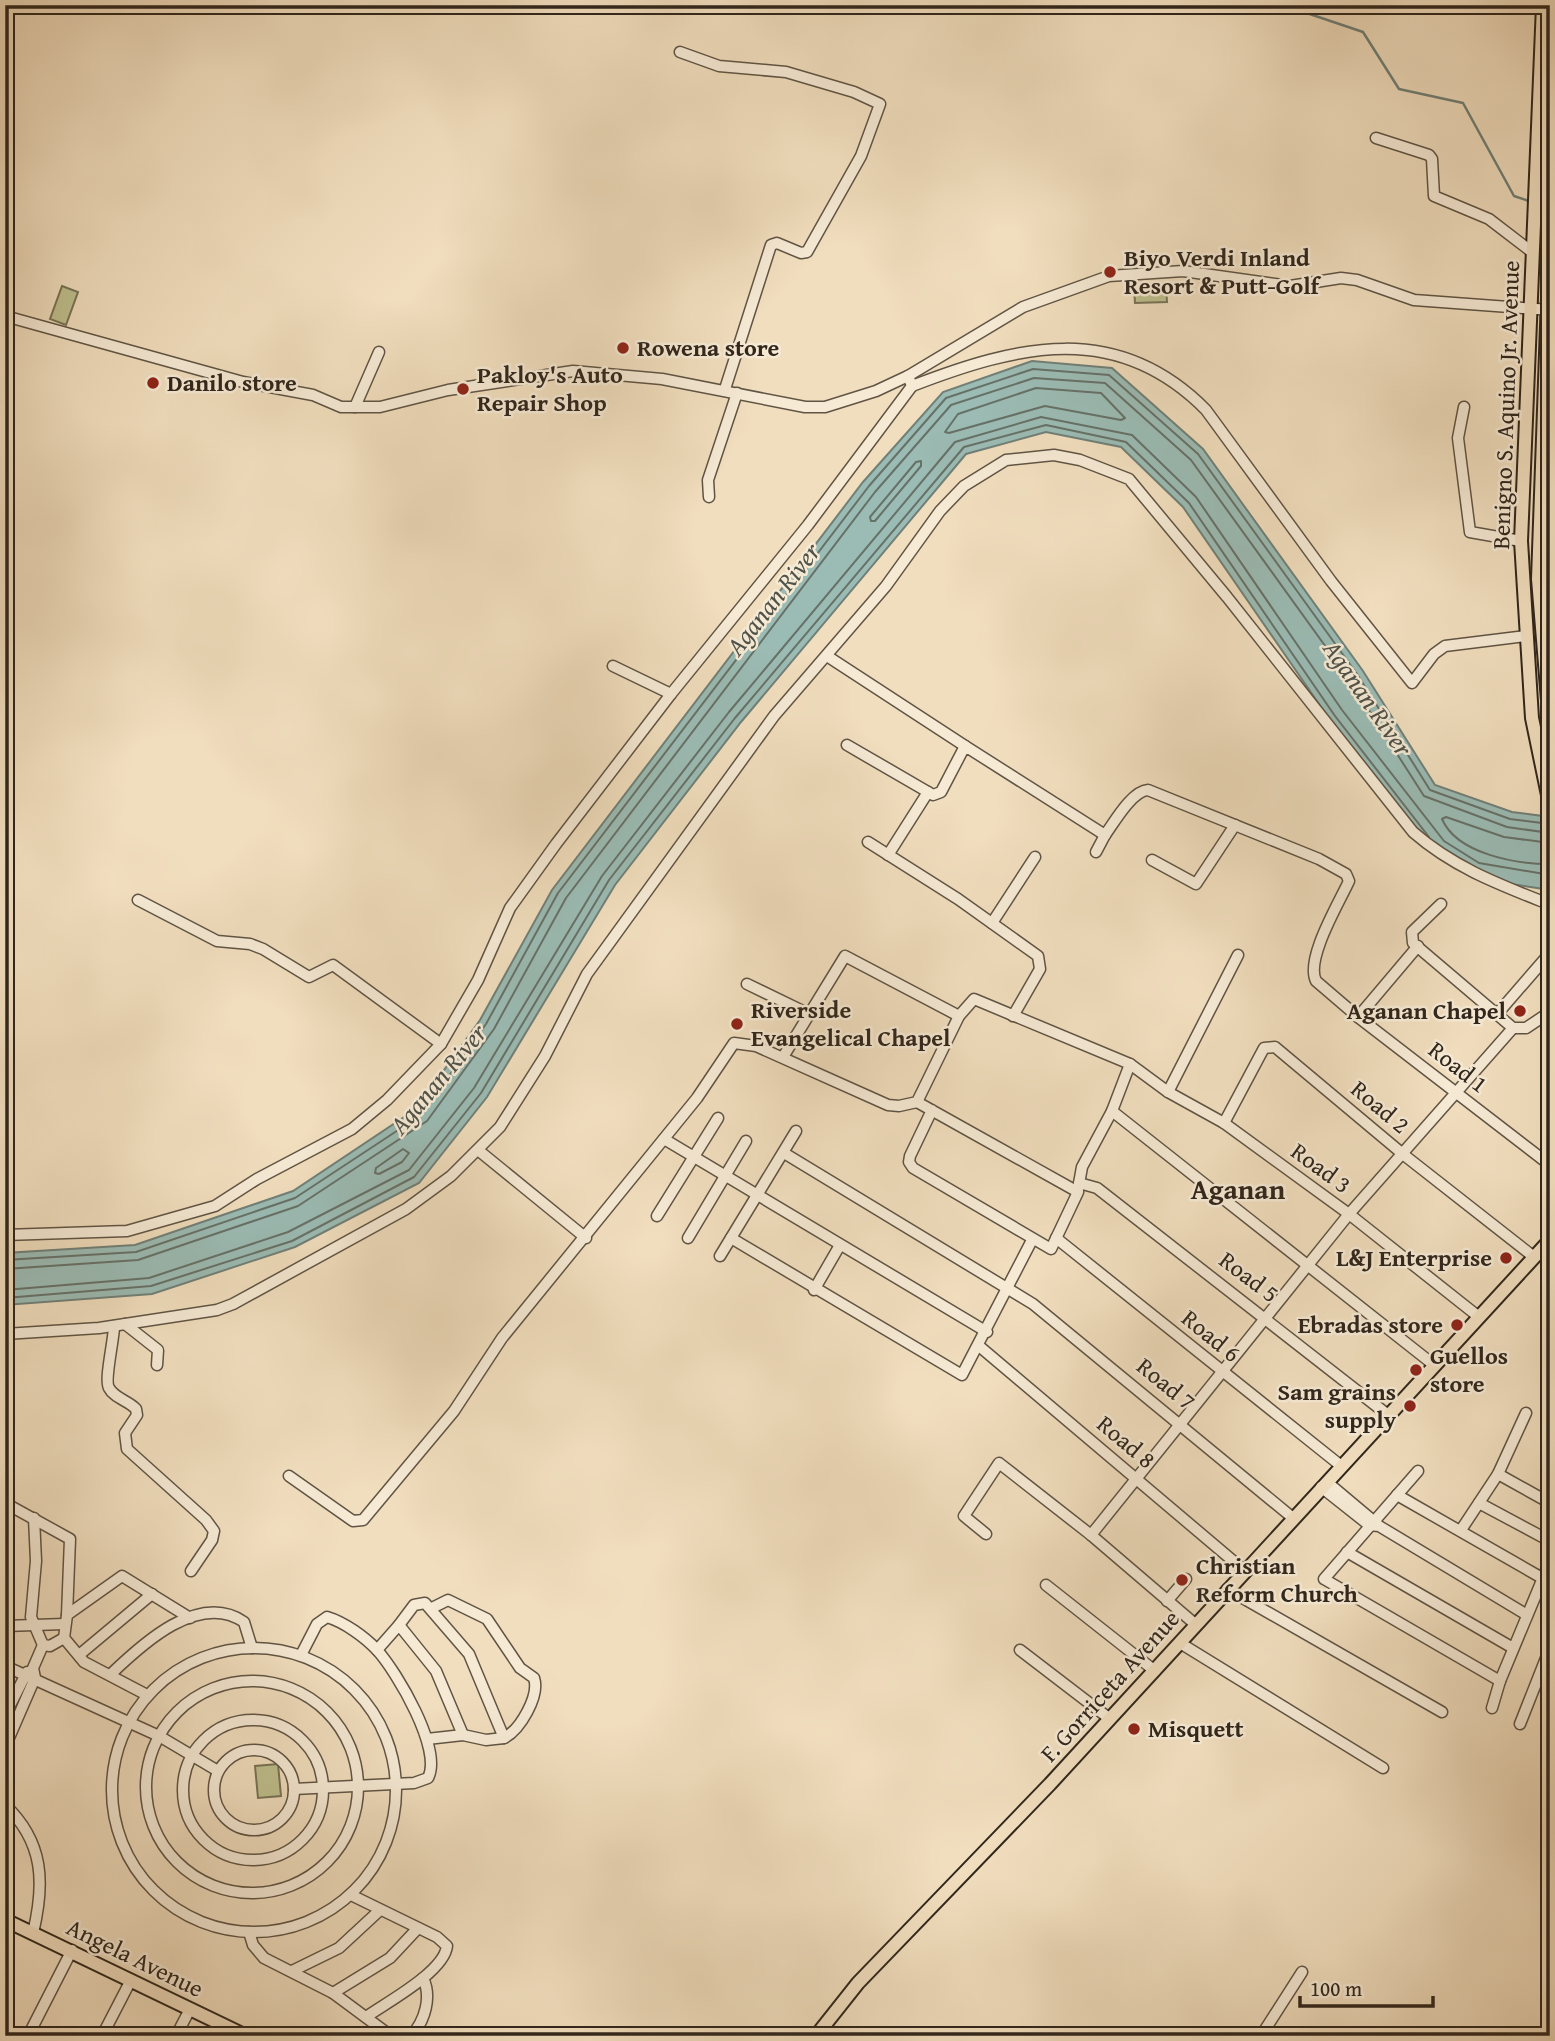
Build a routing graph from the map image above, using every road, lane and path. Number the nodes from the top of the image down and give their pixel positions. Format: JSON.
{"nodes":[{"id":1,"x":1543,"y":5,"type":"edge"},
{"id":2,"x":680,"y":52,"type":"dead end"},
{"id":3,"x":1376,"y":138,"type":"dead end"},
{"id":4,"x":1550,"y":241,"type":"edge"},
{"id":5,"x":1532,"y":252,"type":"junction"},
{"id":6,"x":1529,"y":309,"type":"junction"},
{"id":7,"x":1548,"y":310,"type":"edge"},
{"id":8,"x":5,"y":316,"type":"edge"},
{"id":9,"x":379,"y":352,"type":"dead end"},
{"id":10,"x":910,"y":381,"type":"junction"},
{"id":11,"x":725,"y":389,"type":"junction"},
{"id":12,"x":737,"y":393,"type":"junction"},
{"id":13,"x":355,"y":407,"type":"junction"},
{"id":14,"x":1464,"y":407,"type":"dead end"},
{"id":15,"x":709,"y":497,"type":"dead end"},
{"id":16,"x":1521,"y":541,"type":"junction"},
{"id":17,"x":1526,"y":636,"type":"junction"},
{"id":18,"x":827,"y":656,"type":"junction"},
{"id":19,"x":613,"y":666,"type":"dead end"},
{"id":20,"x":671,"y":694,"type":"junction"},
{"id":21,"x":1550,"y":725,"type":"edge"},
{"id":22,"x":846,"y":745,"type":"dead end"},
{"id":23,"x":965,"y":746,"type":"junction"},
{"id":24,"x":928,"y":792,"type":"junction"},
{"id":25,"x":1550,"y":805,"type":"edge"},
{"id":26,"x":1235,"y":825,"type":"junction"},
{"id":27,"x":1105,"y":835,"type":"junction"},
{"id":28,"x":868,"y":842,"type":"dead end"},
{"id":29,"x":1096,"y":852,"type":"dead end"},
{"id":30,"x":888,"y":855,"type":"junction"},
{"id":31,"x":1035,"y":857,"type":"dead end"},
{"id":32,"x":1152,"y":860,"type":"dead end"},
{"id":33,"x":138,"y":900,"type":"dead end"},
{"id":34,"x":1441,"y":904,"type":"dead end"},
{"id":35,"x":1550,"y":907,"type":"edge"},
{"id":36,"x":992,"y":923,"type":"junction"},
{"id":37,"x":1418,"y":946,"type":"junction"},
{"id":38,"x":1550,"y":953,"type":"edge"},
{"id":39,"x":1238,"y":955,"type":"dead end"},
{"id":40,"x":747,"y":984,"type":"dead end"},
{"id":41,"x":1550,"y":1012,"type":"edge"},
{"id":42,"x":1498,"y":1013,"type":"junction"},
{"id":43,"x":809,"y":1014,"type":"junction"},
{"id":44,"x":1013,"y":1016,"type":"junction"},
{"id":45,"x":959,"y":1017,"type":"junction"},
{"id":46,"x":1358,"y":1017,"type":"junction"},
{"id":47,"x":1513,"y":1028,"type":"junction"},
{"id":48,"x":441,"y":1044,"type":"junction"},
{"id":49,"x":783,"y":1057,"type":"junction"},
{"id":50,"x":1130,"y":1064,"type":"junction"},
{"id":51,"x":1168,"y":1092,"type":"junction"},
{"id":52,"x":1457,"y":1093,"type":"junction"},
{"id":53,"x":917,"y":1102,"type":"junction"},
{"id":54,"x":932,"y":1110,"type":"junction"},
{"id":55,"x":1112,"y":1111,"type":"junction"},
{"id":56,"x":718,"y":1118,"type":"dead end"},
{"id":57,"x":1224,"y":1123,"type":"junction"},
{"id":58,"x":796,"y":1131,"type":"dead end"},
{"id":59,"x":664,"y":1139,"type":"junction"},
{"id":60,"x":746,"y":1141,"type":"dead end"},
{"id":61,"x":478,"y":1150,"type":"junction"},
{"id":62,"x":784,"y":1153,"type":"junction"},
{"id":63,"x":1404,"y":1155,"type":"junction"},
{"id":64,"x":695,"y":1158,"type":"junction"},
{"id":65,"x":1550,"y":1165,"type":"edge"},
{"id":66,"x":726,"y":1177,"type":"junction"},
{"id":67,"x":1078,"y":1187,"type":"junction"},
{"id":68,"x":757,"y":1195,"type":"junction"},
{"id":69,"x":1349,"y":1214,"type":"junction"},
{"id":70,"x":657,"y":1216,"type":"dead end"},
{"id":71,"x":5,"y":1235,"type":"edge"},
{"id":72,"x":586,"y":1238,"type":"junction"},
{"id":73,"x":688,"y":1238,"type":"dead end"},
{"id":74,"x":732,"y":1238,"type":"junction"},
{"id":75,"x":1056,"y":1238,"type":"junction"},
{"id":76,"x":1032,"y":1240,"type":"junction"},
{"id":77,"x":1550,"y":1240,"type":"edge"},
{"id":78,"x":840,"y":1245,"type":"junction"},
{"id":79,"x":720,"y":1256,"type":"dead end"},
{"id":80,"x":1534,"y":1257,"type":"junction"},
{"id":81,"x":1308,"y":1267,"type":"junction"},
{"id":82,"x":814,"y":1290,"type":"junction"},
{"id":83,"x":1009,"y":1290,"type":"junction"},
{"id":84,"x":1266,"y":1317,"type":"junction"},
{"id":85,"x":1479,"y":1317,"type":"junction"},
{"id":86,"x":120,"y":1325,"type":"junction"},
{"id":87,"x":987,"y":1332,"type":"junction"},
{"id":88,"x":5,"y":1334,"type":"edge"},
{"id":89,"x":979,"y":1346,"type":"junction"},
{"id":90,"x":157,"y":1365,"type":"dead end"},
{"id":91,"x":1434,"y":1365,"type":"junction"},
{"id":92,"x":1223,"y":1373,"type":"junction"},
{"id":93,"x":1526,"y":1413,"type":"dead end"},
{"id":94,"x":1388,"y":1415,"type":"junction"},
{"id":95,"x":1182,"y":1424,"type":"junction"},
{"id":96,"x":1340,"y":1465,"type":"junction"},
{"id":97,"x":1418,"y":1471,"type":"dead end"},
{"id":98,"x":1498,"y":1474,"type":"junction"},
{"id":99,"x":289,"y":1476,"type":"dead end"},
{"id":100,"x":1138,"y":1479,"type":"junction"},
{"id":101,"x":1324,"y":1484,"type":"junction"},
{"id":102,"x":1397,"y":1495,"type":"junction"},
{"id":103,"x":5,"y":1503,"type":"edge"},
{"id":104,"x":1479,"y":1503,"type":"junction"},
{"id":105,"x":1550,"y":1503,"type":"edge"},
{"id":106,"x":34,"y":1518,"type":"junction"},
{"id":107,"x":1293,"y":1518,"type":"junction"},
{"id":108,"x":1374,"y":1524,"type":"junction"},
{"id":109,"x":1461,"y":1530,"type":"junction"},
{"id":110,"x":986,"y":1534,"type":"dead end"},
{"id":111,"x":1091,"y":1535,"type":"junction"},
{"id":112,"x":1550,"y":1541,"type":"edge"},
{"id":113,"x":1348,"y":1552,"type":"junction"},
{"id":114,"x":1550,"y":1561,"type":"edge"},
{"id":115,"x":191,"y":1571,"type":"dead end"},
{"id":116,"x":1245,"y":1571,"type":"junction"},
{"id":117,"x":1542,"y":1577,"type":"junction"},
{"id":118,"x":1186,"y":1579,"type":"dead end"},
{"id":119,"x":1046,"y":1585,"type":"dead end"},
{"id":120,"x":1227,"y":1589,"type":"junction"},
{"id":121,"x":152,"y":1594,"type":"junction"},
{"id":122,"x":1167,"y":1601,"type":"junction"},
{"id":123,"x":432,"y":1608,"type":"junction"},
{"id":124,"x":1527,"y":1615,"type":"junction"},
{"id":125,"x":190,"y":1618,"type":"junction"},
{"id":126,"x":65,"y":1619,"type":"junction"},
{"id":127,"x":35,"y":1625,"type":"junction"},
{"id":128,"x":399,"y":1625,"type":"junction"},
{"id":129,"x":1195,"y":1625,"type":"junction"},
{"id":130,"x":5,"y":1626,"type":"edge"},
{"id":131,"x":64,"y":1638,"type":"junction"},
{"id":132,"x":1180,"y":1643,"type":"junction"},
{"id":133,"x":43,"y":1645,"type":"junction"},
{"id":134,"x":251,"y":1648,"type":"junction"},
{"id":135,"x":1513,"y":1648,"type":"junction"},
{"id":136,"x":1550,"y":1648,"type":"edge"},
{"id":137,"x":377,"y":1650,"type":"junction"},
{"id":138,"x":1020,"y":1650,"type":"dead end"},
{"id":139,"x":79,"y":1655,"type":"junction"},
{"id":140,"x":300,"y":1656,"type":"junction"},
{"id":141,"x":5,"y":1666,"type":"edge"},
{"id":142,"x":1155,"y":1671,"type":"junction"},
{"id":143,"x":31,"y":1673,"type":"junction"},
{"id":144,"x":110,"y":1675,"type":"junction"},
{"id":145,"x":1500,"y":1681,"type":"junction"},
{"id":146,"x":147,"y":1695,"type":"junction"},
{"id":147,"x":1492,"y":1708,"type":"dead end"},
{"id":148,"x":1442,"y":1712,"type":"dead end"},
{"id":149,"x":5,"y":1715,"type":"edge"},
{"id":150,"x":1110,"y":1719,"type":"junction"},
{"id":151,"x":128,"y":1722,"type":"junction"},
{"id":152,"x":1520,"y":1724,"type":"dead end"},
{"id":153,"x":463,"y":1735,"type":"junction"},
{"id":154,"x":159,"y":1736,"type":"junction"},
{"id":155,"x":504,"y":1738,"type":"junction"},
{"id":156,"x":427,"y":1739,"type":"junction"},
{"id":157,"x":5,"y":1747,"type":"edge"},
{"id":158,"x":192,"y":1756,"type":"junction"},
{"id":159,"x":1383,"y":1768,"type":"dead end"},
{"id":160,"x":218,"y":1771,"type":"junction"},
{"id":161,"x":359,"y":1784,"type":"junction"},
{"id":162,"x":398,"y":1784,"type":"junction"},
{"id":163,"x":324,"y":1786,"type":"junction"},
{"id":164,"x":294,"y":1790,"type":"junction"},
{"id":165,"x":5,"y":1805,"type":"edge"},
{"id":166,"x":351,"y":1895,"type":"junction"},
{"id":167,"x":380,"y":1910,"type":"junction"},
{"id":168,"x":6,"y":1921,"type":"edge"},
{"id":169,"x":418,"y":1928,"type":"junction"},
{"id":170,"x":249,"y":1932,"type":"junction"},
{"id":171,"x":33,"y":1933,"type":"junction"},
{"id":172,"x":72,"y":1950,"type":"junction"},
{"id":173,"x":292,"y":1971,"type":"junction"},
{"id":174,"x":1302,"y":1972,"type":"dead end"},
{"id":175,"x":423,"y":1978,"type":"junction"},
{"id":176,"x":131,"y":1980,"type":"junction"},
{"id":177,"x":332,"y":1993,"type":"junction"},
{"id":178,"x":190,"y":2008,"type":"junction"},
{"id":179,"x":366,"y":2017,"type":"junction"},
{"id":180,"x":28,"y":2036,"type":"edge"},
{"id":181,"x":102,"y":2036,"type":"edge"},
{"id":182,"x":176,"y":2036,"type":"edge"},
{"id":183,"x":246,"y":2036,"type":"edge"},
{"id":184,"x":391,"y":2036,"type":"edge"},
{"id":185,"x":411,"y":2036,"type":"edge"},
{"id":186,"x":816,"y":2036,"type":"edge"},
{"id":187,"x":1261,"y":2036,"type":"edge"}],
"edges":[{"from":1,"to":5,"type":"main road","name":"Benigno S. Aquino Jr. Avenue"},
{"from":2,"to":11,"type":"street"},
{"from":3,"to":5,"type":"street"},
{"from":4,"to":7,"type":"main road","name":"Benigno S. Aquino Jr. Avenue"},
{"from":5,"to":6,"type":"main road","name":"Benigno S. Aquino Jr. Avenue"},
{"from":6,"to":7,"type":"street"},
{"from":6,"to":10,"type":"street"},
{"from":6,"to":16,"type":"main road","name":"Benigno S. Aquino Jr. Avenue"},
{"from":7,"to":21,"type":"main road","name":"Benigno S. Aquino Jr. Avenue"},
{"from":8,"to":13,"type":"street"},
{"from":9,"to":13,"type":"street"},
{"from":10,"to":12,"type":"street"},
{"from":10,"to":17,"type":"street"},
{"from":10,"to":20,"type":"street"},
{"from":11,"to":12,"type":"street"},
{"from":11,"to":13,"type":"street"},
{"from":12,"to":15,"type":"street"},
{"from":14,"to":16,"type":"street"},
{"from":16,"to":17,"type":"main road","name":"Benigno S. Aquino Jr. Avenue"},
{"from":17,"to":25,"type":"main road","name":"Benigno S. Aquino Jr. Avenue"},
{"from":18,"to":23,"type":"street"},
{"from":18,"to":35,"type":"street"},
{"from":18,"to":61,"type":"street"},
{"from":19,"to":20,"type":"street"},
{"from":20,"to":48,"type":"street"},
{"from":22,"to":24,"type":"street"},
{"from":23,"to":24,"type":"street"},
{"from":23,"to":27,"type":"street"},
{"from":24,"to":30,"type":"street"},
{"from":26,"to":27,"type":"street"},
{"from":26,"to":32,"type":"street"},
{"from":26,"to":46,"type":"street","name":"Road 1"},
{"from":27,"to":29,"type":"street"},
{"from":28,"to":30,"type":"street"},
{"from":30,"to":36,"type":"street"},
{"from":31,"to":36,"type":"street"},
{"from":33,"to":48,"type":"street"},
{"from":34,"to":37,"type":"street"},
{"from":36,"to":44,"type":"street"},
{"from":37,"to":42,"type":"street"},
{"from":37,"to":46,"type":"street"},
{"from":38,"to":42,"type":"street"},
{"from":39,"to":51,"type":"street"},
{"from":40,"to":43,"type":"street"},
{"from":41,"to":47,"type":"street"},
{"from":42,"to":47,"type":"street"},
{"from":43,"to":45,"type":"street"},
{"from":43,"to":49,"type":"street"},
{"from":44,"to":45,"type":"street","name":"Road 3"},
{"from":44,"to":50,"type":"street","name":"Road 3"},
{"from":45,"to":53,"type":"street"},
{"from":46,"to":52,"type":"street","name":"Road 1"},
{"from":47,"to":52,"type":"street"},
{"from":48,"to":71,"type":"street"},
{"from":49,"to":53,"type":"street"},
{"from":49,"to":59,"type":"street"},
{"from":50,"to":51,"type":"street","name":"Road 3"},
{"from":50,"to":55,"type":"street"},
{"from":51,"to":57,"type":"street","name":"Road 3"},
{"from":52,"to":63,"type":"street"},
{"from":52,"to":65,"type":"street","name":"Road 1"},
{"from":53,"to":54,"type":"street","name":"Road 5"},
{"from":54,"to":67,"type":"street","name":"Road 5"},
{"from":54,"to":76,"type":"street"},
{"from":55,"to":67,"type":"street"},
{"from":55,"to":81,"type":"street"},
{"from":56,"to":64,"type":"street"},
{"from":57,"to":63,"type":"street","name":"Road 2"},
{"from":57,"to":69,"type":"street","name":"Road 3"},
{"from":58,"to":62,"type":"street"},
{"from":59,"to":64,"type":"street"},
{"from":59,"to":72,"type":"street"},
{"from":60,"to":66,"type":"street"},
{"from":61,"to":72,"type":"street"},
{"from":61,"to":86,"type":"street"},
{"from":62,"to":68,"type":"street"},
{"from":62,"to":83,"type":"street","name":"Road 7"},
{"from":63,"to":69,"type":"street"},
{"from":63,"to":80,"type":"street","name":"Road 2"},
{"from":64,"to":66,"type":"street"},
{"from":64,"to":70,"type":"street"},
{"from":66,"to":68,"type":"street"},
{"from":66,"to":73,"type":"street"},
{"from":67,"to":75,"type":"street"},
{"from":67,"to":84,"type":"street","name":"Road 5"},
{"from":68,"to":74,"type":"street"},
{"from":68,"to":78,"type":"street"},
{"from":69,"to":81,"type":"street"},
{"from":69,"to":85,"type":"street","name":"Road 3"},
{"from":72,"to":99,"type":"street"},
{"from":74,"to":79,"type":"street"},
{"from":74,"to":82,"type":"street"},
{"from":75,"to":76,"type":"street"},
{"from":75,"to":92,"type":"street","name":"Road 6"},
{"from":76,"to":83,"type":"street"},
{"from":77,"to":80,"type":"main road","name":"F. Gorriceta Avenue"},
{"from":78,"to":82,"type":"street"},
{"from":78,"to":87,"type":"street"},
{"from":80,"to":85,"type":"main road","name":"F. Gorriceta Avenue"},
{"from":81,"to":84,"type":"street"},
{"from":81,"to":91,"type":"street"},
{"from":82,"to":89,"type":"street"},
{"from":83,"to":87,"type":"street"},
{"from":83,"to":95,"type":"street","name":"Road 7"},
{"from":84,"to":92,"type":"street"},
{"from":84,"to":94,"type":"street","name":"Road 5"},
{"from":85,"to":91,"type":"main road","name":"F. Gorriceta Avenue"},
{"from":86,"to":88,"type":"street"},
{"from":86,"to":90,"type":"street"},
{"from":86,"to":115,"type":"street"},
{"from":87,"to":89,"type":"street"},
{"from":89,"to":100,"type":"street","name":"Road 8"},
{"from":91,"to":94,"type":"main road","name":"F. Gorriceta Avenue"},
{"from":92,"to":95,"type":"street"},
{"from":92,"to":96,"type":"street","name":"Road 6"},
{"from":93,"to":98,"type":"street"},
{"from":94,"to":96,"type":"main road","name":"F. Gorriceta Avenue"},
{"from":95,"to":100,"type":"street"},
{"from":95,"to":107,"type":"street","name":"Road 7"},
{"from":96,"to":101,"type":"main road","name":"F. Gorriceta Avenue"},
{"from":97,"to":102,"type":"street"},
{"from":98,"to":104,"type":"street"},
{"from":98,"to":105,"type":"street"},
{"from":100,"to":111,"type":"street"},
{"from":100,"to":116,"type":"street","name":"Road 8"},
{"from":101,"to":107,"type":"main road","name":"F. Gorriceta Avenue"},
{"from":101,"to":108,"type":"street"},
{"from":102,"to":108,"type":"street"},
{"from":102,"to":109,"type":"street"},
{"from":103,"to":106,"type":"street"},
{"from":104,"to":109,"type":"street"},
{"from":104,"to":112,"type":"street"},
{"from":106,"to":126,"type":"street"},
{"from":106,"to":127,"type":"street"},
{"from":107,"to":116,"type":"main road","name":"F. Gorriceta Avenue"},
{"from":108,"to":113,"type":"street"},
{"from":108,"to":124,"type":"street"},
{"from":109,"to":117,"type":"street"},
{"from":110,"to":111,"type":"street"},
{"from":111,"to":122,"type":"street"},
{"from":113,"to":135,"type":"street"},
{"from":113,"to":145,"type":"street"},
{"from":114,"to":117,"type":"street"},
{"from":116,"to":120,"type":"main road","name":"F. Gorriceta Avenue"},
{"from":117,"to":124,"type":"street"},
{"from":118,"to":122,"type":"street"},
{"from":119,"to":142,"type":"street"},
{"from":120,"to":129,"type":"main road","name":"F. Gorriceta Avenue"},
{"from":120,"to":148,"type":"street"},
{"from":121,"to":125,"type":"street"},
{"from":121,"to":126,"type":"street"},
{"from":121,"to":139,"type":"street"},
{"from":122,"to":129,"type":"street"},
{"from":123,"to":128,"type":"street"},
{"from":123,"to":155,"type":"street"},
{"from":123,"to":155,"type":"street"},
{"from":124,"to":135,"type":"street"},
{"from":125,"to":134,"type":"street"},
{"from":125,"to":144,"type":"street"},
{"from":126,"to":127,"type":"street"},
{"from":126,"to":131,"type":"street"},
{"from":127,"to":130,"type":"street"},
{"from":127,"to":133,"type":"street"},
{"from":128,"to":137,"type":"street"},
{"from":128,"to":153,"type":"street"},
{"from":129,"to":132,"type":"main road","name":"F. Gorriceta Avenue"},
{"from":131,"to":133,"type":"street"},
{"from":131,"to":139,"type":"street"},
{"from":132,"to":142,"type":"main road","name":"F. Gorriceta Avenue"},
{"from":132,"to":159,"type":"street"},
{"from":133,"to":143,"type":"street"},
{"from":134,"to":140,"type":"street"},
{"from":134,"to":146,"type":"street"},
{"from":135,"to":145,"type":"street"},
{"from":136,"to":152,"type":"street"},
{"from":137,"to":140,"type":"street"},
{"from":137,"to":156,"type":"street"},
{"from":138,"to":150,"type":"street"},
{"from":139,"to":144,"type":"street"},
{"from":140,"to":162,"type":"street"},
{"from":141,"to":143,"type":"street"},
{"from":142,"to":150,"type":"main road","name":"F. Gorriceta Avenue"},
{"from":143,"to":149,"type":"street"},
{"from":143,"to":151,"type":"street"},
{"from":143,"to":157,"type":"street"},
{"from":144,"to":146,"type":"street"},
{"from":145,"to":147,"type":"street"},
{"from":146,"to":151,"type":"street"},
{"from":150,"to":186,"type":"main road","name":"F. Gorriceta Avenue"},
{"from":151,"to":154,"type":"street"},
{"from":151,"to":170,"type":"street"},
{"from":153,"to":155,"type":"street"},
{"from":153,"to":156,"type":"street"},
{"from":154,"to":158,"type":"street"},
{"from":154,"to":161,"type":"street"},
{"from":154,"to":161,"type":"street"},
{"from":156,"to":162,"type":"street"},
{"from":158,"to":160,"type":"street"},
{"from":158,"to":163,"type":"street"},
{"from":158,"to":163,"type":"street"},
{"from":160,"to":164,"type":"street"},
{"from":160,"to":164,"type":"street"},
{"from":161,"to":162,"type":"street"},
{"from":161,"to":163,"type":"street"},
{"from":162,"to":166,"type":"street"},
{"from":163,"to":164,"type":"street"},
{"from":165,"to":171,"type":"street"},
{"from":166,"to":167,"type":"street"},
{"from":166,"to":170,"type":"street"},
{"from":167,"to":169,"type":"street"},
{"from":167,"to":173,"type":"street"},
{"from":168,"to":171,"type":"main road","name":"Angela Avenue"},
{"from":169,"to":175,"type":"street"},
{"from":169,"to":177,"type":"street"},
{"from":170,"to":173,"type":"street"},
{"from":171,"to":172,"type":"main road","name":"Angela Avenue"},
{"from":172,"to":176,"type":"main road","name":"Angela Avenue"},
{"from":172,"to":180,"type":"street"},
{"from":173,"to":177,"type":"street"},
{"from":174,"to":187,"type":"street"},
{"from":175,"to":179,"type":"street"},
{"from":175,"to":185,"type":"street"},
{"from":176,"to":178,"type":"main road","name":"Angela Avenue"},
{"from":176,"to":181,"type":"street"},
{"from":177,"to":179,"type":"street"},
{"from":178,"to":182,"type":"street"},
{"from":178,"to":183,"type":"main road","name":"Angela Avenue"},
{"from":179,"to":184,"type":"street"}]}
